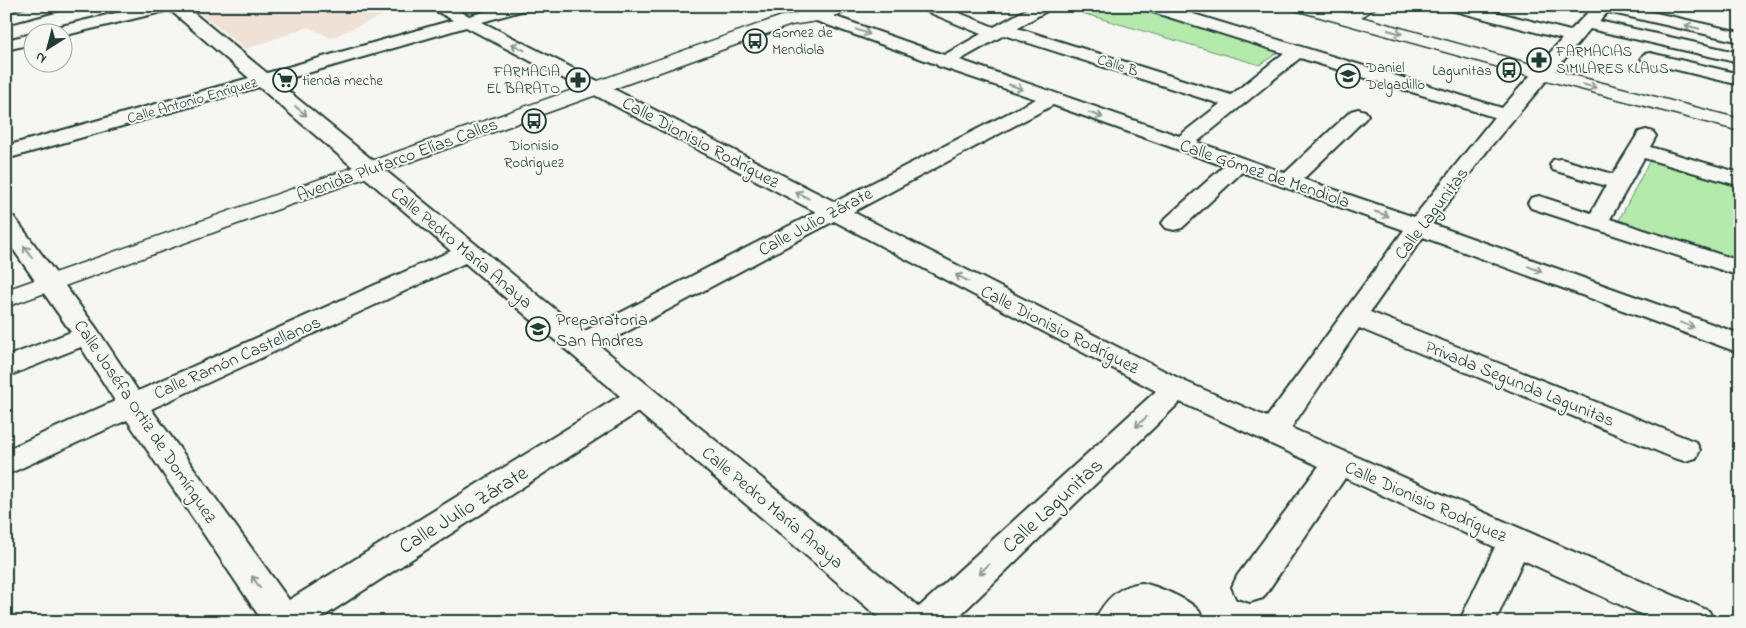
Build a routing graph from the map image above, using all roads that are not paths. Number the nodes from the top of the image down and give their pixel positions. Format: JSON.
{"nodes":[{"id":1,"x":57,"y":6,"type":"edge"},
{"id":2,"x":166,"y":6,"type":"edge"},
{"id":3,"x":175,"y":6,"type":"edge"},
{"id":4,"x":438,"y":6,"type":"edge"},
{"id":5,"x":522,"y":6,"type":"edge"},
{"id":6,"x":847,"y":6,"type":"edge"},
{"id":7,"x":927,"y":6,"type":"edge"},
{"id":8,"x":1149,"y":6,"type":"edge"},
{"id":9,"x":1301,"y":6,"type":"edge"},
{"id":10,"x":1369,"y":6,"type":"edge"},
{"id":11,"x":1453,"y":6,"type":"edge"},
{"id":12,"x":1604,"y":6,"type":"edge"},
{"id":13,"x":1038,"y":7,"type":"edge"},
{"id":14,"x":801,"y":12,"type":"edge"},
{"id":15,"x":6,"y":19,"type":"edge"},
{"id":16,"x":1348,"y":19,"type":"junction"},
{"id":17,"x":467,"y":22,"type":"junction"},
{"id":18,"x":1585,"y":23,"type":"junction"},
{"id":19,"x":72,"y":29,"type":"edge"},
{"id":20,"x":997,"y":31,"type":"junction"},
{"id":21,"x":1573,"y":37,"type":"junction"},
{"id":22,"x":1740,"y":37,"type":"edge"},
{"id":23,"x":22,"y":41,"type":"edge"},
{"id":24,"x":6,"y":45,"type":"edge"},
{"id":25,"x":1297,"y":51,"type":"junction"},
{"id":26,"x":1650,"y":58,"type":"dead end"},
{"id":27,"x":1740,"y":58,"type":"edge"},
{"id":28,"x":944,"y":62,"type":"junction"},
{"id":29,"x":1542,"y":73,"type":"junction"},
{"id":30,"x":263,"y":80,"type":"junction"},
{"id":31,"x":1740,"y":80,"type":"edge"},
{"id":32,"x":598,"y":88,"type":"junction"},
{"id":33,"x":1050,"y":99,"type":"junction"},
{"id":34,"x":1233,"y":102,"type":"junction"},
{"id":35,"x":1358,"y":115,"type":"dead end"},
{"id":36,"x":1506,"y":115,"type":"junction"},
{"id":37,"x":1740,"y":125,"type":"edge"},
{"id":38,"x":6,"y":132,"type":"edge"},
{"id":39,"x":1182,"y":144,"type":"junction"},
{"id":40,"x":12,"y":152,"type":"edge"},
{"id":41,"x":1238,"y":164,"type":"junction"},
{"id":42,"x":1561,"y":165,"type":"dead end"},
{"id":43,"x":369,"y":168,"type":"junction"},
{"id":44,"x":1740,"y":180,"type":"edge"},
{"id":45,"x":1289,"y":181,"type":"junction"},
{"id":46,"x":1619,"y":183,"type":"junction"},
{"id":47,"x":1539,"y":204,"type":"dead end"},
{"id":48,"x":833,"y":211,"type":"junction"},
{"id":49,"x":6,"y":222,"type":"edge"},
{"id":50,"x":1597,"y":222,"type":"junction"},
{"id":51,"x":1174,"y":223,"type":"dead end"},
{"id":52,"x":1420,"y":227,"type":"junction"},
{"id":53,"x":468,"y":252,"type":"junction"},
{"id":54,"x":1740,"y":269,"type":"edge"},
{"id":55,"x":50,"y":283,"type":"junction"},
{"id":56,"x":6,"y":299,"type":"edge"},
{"id":57,"x":1355,"y":316,"type":"junction"},
{"id":58,"x":87,"y":335,"type":"junction"},
{"id":59,"x":1740,"y":344,"type":"edge"},
{"id":60,"x":580,"y":345,"type":"junction"},
{"id":61,"x":6,"y":368,"type":"edge"},
{"id":62,"x":1176,"y":388,"type":"junction"},
{"id":63,"x":641,"y":396,"type":"junction"},
{"id":64,"x":132,"y":405,"type":"junction"},
{"id":65,"x":1272,"y":432,"type":"junction"},
{"id":66,"x":1685,"y":450,"type":"dead end"},
{"id":67,"x":1339,"y":462,"type":"junction"},
{"id":68,"x":6,"y":463,"type":"edge"},
{"id":69,"x":1515,"y":541,"type":"junction"},
{"id":70,"x":1250,"y":587,"type":"dead end"},
{"id":71,"x":284,"y":622,"type":"edge"},
{"id":72,"x":910,"y":622,"type":"edge"},
{"id":73,"x":928,"y":622,"type":"edge"},
{"id":74,"x":1112,"y":622,"type":"edge"},
{"id":75,"x":1186,"y":622,"type":"edge"},
{"id":76,"x":1477,"y":622,"type":"edge"},
{"id":77,"x":1696,"y":622,"type":"edge"}],
"edges":[{"from":1,"to":15,"type":"street"},
{"from":2,"to":19,"type":"street"},
{"from":3,"to":30,"type":"street","name":"Calle Pedro María Anaya"},
{"from":4,"to":17,"type":"street","name":"Calle Dionisio Rodríguez"},
{"from":5,"to":17,"type":"street","name":"Calle Antonio Enríquez"},
{"from":6,"to":14,"type":"main road","name":"Avenida Plutarco Elías Calles"},
{"from":7,"to":20,"type":"street","name":"Calle B"},
{"from":8,"to":25,"type":"street"},
{"from":9,"to":16,"type":"main road"},
{"from":10,"to":16,"type":"street"},
{"from":11,"to":21,"type":"street"},
{"from":12,"to":18,"type":"street","name":"Calle Lagunitas"},
{"from":22,"to":12,"type":"street","one_way":true},
{"from":13,"to":20,"type":"street"},
{"from":14,"to":28,"type":"street","name":"Calle Gómez de Mendiola","one_way":true},
{"from":14,"to":32,"type":"main road","name":"Avenida Plutarco Elías Calles"},
{"from":16,"to":29,"type":"main road","one_way":true},
{"from":17,"to":30,"type":"street","name":"Calle Antonio Enríquez"},
{"from":32,"to":17,"type":"street","name":"Calle Dionisio Rodríguez","one_way":true},
{"from":18,"to":21,"type":"street","name":"Calle Lagunitas"},
{"from":18,"to":27,"type":"street"},
{"from":20,"to":28,"type":"street"},
{"from":20,"to":34,"type":"street","name":"Calle B"},
{"from":21,"to":29,"type":"street","name":"Calle Lagunitas"},
{"from":23,"to":24,"type":"street"},
{"from":25,"to":34,"type":"street"},
{"from":25,"to":36,"type":"street"},
{"from":26,"to":31,"type":"street"},
{"from":28,"to":33,"type":"street","name":"Calle Gómez de Mendiola","one_way":true},
{"from":29,"to":36,"type":"street","name":"Calle Lagunitas"},
{"from":29,"to":37,"type":"main road","one_way":true},
{"from":30,"to":40,"type":"street","name":"Calle Antonio Enríquez"},
{"from":30,"to":43,"type":"street","name":"Calle Pedro María Anaya","one_way":true},
{"from":32,"to":43,"type":"main road","name":"Avenida Plutarco Elías Calles"},
{"from":48,"to":32,"type":"street","name":"Calle Dionisio Rodríguez","one_way":true},
{"from":33,"to":39,"type":"street","name":"Calle Gómez de Mendiola","one_way":true},
{"from":33,"to":48,"type":"street","name":"Calle Julio Zárate"},
{"from":34,"to":39,"type":"street"},
{"from":35,"to":45,"type":"street"},
{"from":36,"to":52,"type":"street","name":"Calle Lagunitas"},
{"from":38,"to":40,"type":"street"},
{"from":39,"to":41,"type":"street","name":"Calle Gómez de Mendiola"},
{"from":41,"to":45,"type":"street","name":"Calle Gómez de Mendiola"},
{"from":41,"to":51,"type":"street"},
{"from":42,"to":46,"type":"street"},
{"from":43,"to":53,"type":"street","name":"Calle Pedro María Anaya"},
{"from":43,"to":55,"type":"main road","name":"Avenida Plutarco Elías Calles"},
{"from":44,"to":46,"type":"street"},
{"from":45,"to":52,"type":"street","name":"Calle Gómez de Mendiola","one_way":true},
{"from":46,"to":50,"type":"street"},
{"from":47,"to":50,"type":"street"},
{"from":48,"to":60,"type":"street","name":"Calle Julio Zárate"},
{"from":62,"to":48,"type":"street","name":"Calle Dionisio Rodríguez","one_way":true},
{"from":55,"to":49,"type":"street","name":"Calle Joséfa Ortiz de Domínguez","one_way":true},
{"from":50,"to":54,"type":"street"},
{"from":52,"to":57,"type":"street","name":"Calle Lagunitas"},
{"from":52,"to":59,"type":"street","name":"Calle Gómez de Mendiola","one_way":true},
{"from":53,"to":60,"type":"street","name":"Calle Pedro María Anaya"},
{"from":53,"to":64,"type":"street","name":"Calle Ramón Castellanos"},
{"from":55,"to":56,"type":"main road","name":"Avenida Plutarco Elías Calles"},
{"from":55,"to":58,"type":"street","name":"Calle Joséfa Ortiz de Domínguez"},
{"from":57,"to":65,"type":"street","name":"Calle Lagunitas"},
{"from":57,"to":66,"type":"street","name":"Privada Segunda Lagunitas"},
{"from":58,"to":61,"type":"street"},
{"from":58,"to":64,"type":"street","name":"Calle Joséfa Ortiz de Domínguez"},
{"from":60,"to":63,"type":"street","name":"Calle Pedro María Anaya"},
{"from":62,"to":65,"type":"street","name":"Calle Dionisio Rodríguez"},
{"from":62,"to":73,"type":"street","name":"Calle Lagunitas","one_way":true},
{"from":63,"to":71,"type":"street","name":"Calle Julio Zárate"},
{"from":63,"to":72,"type":"street","name":"Calle Pedro María Anaya"},
{"from":64,"to":68,"type":"street","name":"Calle Ramón Castellanos"},
{"from":71,"to":64,"type":"street","name":"Calle Joséfa Ortiz de Domínguez","one_way":true},
{"from":65,"to":67,"type":"street","name":"Calle Dionisio Rodríguez"},
{"from":67,"to":69,"type":"street","name":"Calle Dionisio Rodríguez"},
{"from":67,"to":70,"type":"street"},
{"from":69,"to":76,"type":"street"},
{"from":69,"to":77,"type":"street","name":"Calle Dionisio Rodríguez"},
{"from":74,"to":75,"type":"street"}]}
